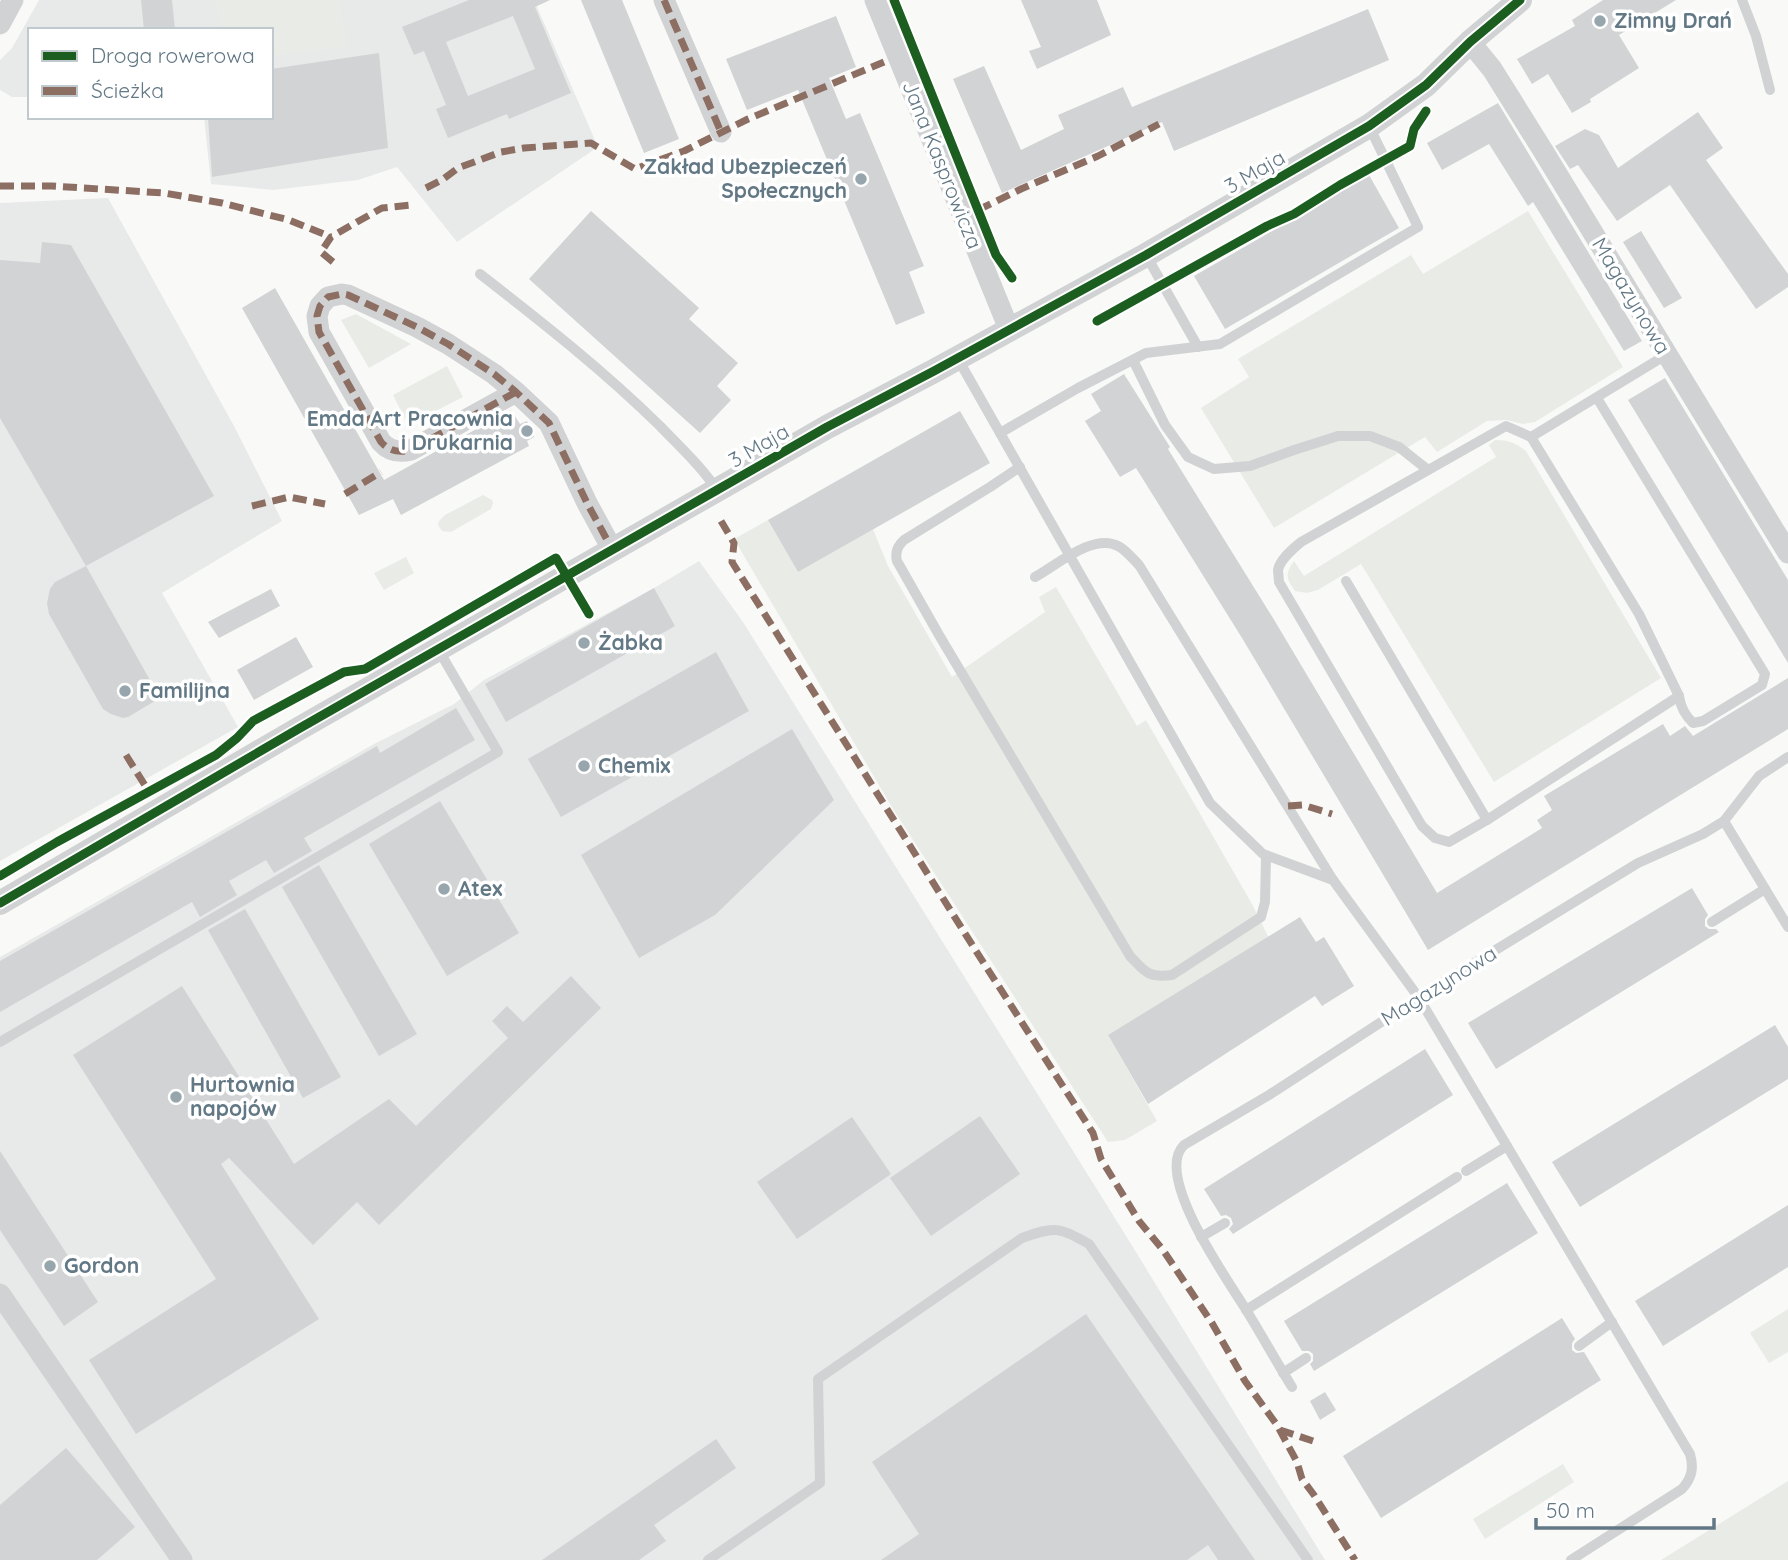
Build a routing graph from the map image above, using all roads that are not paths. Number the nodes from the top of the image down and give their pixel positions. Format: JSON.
{"nodes":[{"id":1,"x":12,"y":0,"type":"edge"},
{"id":2,"x":664,"y":0,"type":"edge"},
{"id":3,"x":875,"y":0,"type":"edge"},
{"id":4,"x":1520,"y":0,"type":"edge"},
{"id":5,"x":1742,"y":0,"type":"edge"},
{"id":6,"x":0,"y":24,"type":"edge"},
{"id":7,"x":1471,"y":42,"type":"junction"},
{"id":8,"x":1770,"y":90,"type":"dead end"},
{"id":9,"x":1369,"y":126,"type":"junction"},
{"id":10,"x":721,"y":132,"type":"dead end"},
{"id":11,"x":1146,"y":255,"type":"junction"},
{"id":12,"x":480,"y":274,"type":"dead end"},
{"id":13,"x":1009,"y":329,"type":"junction"},
{"id":14,"x":1198,"y":347,"type":"junction"},
{"id":15,"x":1666,"y":355,"type":"junction"},
{"id":16,"x":958,"y":359,"type":"junction"},
{"id":17,"x":1133,"y":360,"type":"junction"},
{"id":18,"x":516,"y":392,"type":"junction"},
{"id":19,"x":1597,"y":398,"type":"junction"},
{"id":20,"x":1000,"y":433,"type":"junction"},
{"id":21,"x":1531,"y":437,"type":"junction"},
{"id":22,"x":1020,"y":467,"type":"junction"},
{"id":23,"x":1428,"y":470,"type":"junction"},
{"id":24,"x":717,"y":490,"type":"junction"},
{"id":25,"x":612,"y":550,"type":"junction"},
{"id":26,"x":1788,"y":553,"type":"edge"},
{"id":27,"x":1070,"y":556,"type":"junction"},
{"id":28,"x":1035,"y":577,"type":"dead end"},
{"id":29,"x":1346,"y":581,"type":"dead end"},
{"id":30,"x":438,"y":649,"type":"junction"},
{"id":31,"x":1679,"y":696,"type":"junction"},
{"id":32,"x":1788,"y":757,"type":"edge"},
{"id":33,"x":1487,"y":820,"type":"junction"},
{"id":34,"x":1724,"y":821,"type":"junction"},
{"id":35,"x":1266,"y":856,"type":"junction"},
{"id":36,"x":1333,"y":880,"type":"junction"},
{"id":37,"x":1765,"y":889,"type":"junction"},
{"id":38,"x":0,"y":903,"type":"edge"},
{"id":39,"x":1712,"y":922,"type":"dead end"},
{"id":40,"x":1788,"y":927,"type":"edge"},
{"id":41,"x":1419,"y":998,"type":"junction"},
{"id":42,"x":0,"y":1042,"type":"edge"},
{"id":43,"x":1507,"y":1146,"type":"junction"},
{"id":44,"x":1225,"y":1223,"type":"dead end"},
{"id":45,"x":1201,"y":1237,"type":"junction"},
{"id":46,"x":0,"y":1294,"type":"edge"},
{"id":47,"x":1246,"y":1310,"type":"junction"},
{"id":48,"x":1612,"y":1322,"type":"junction"},
{"id":49,"x":1580,"y":1346,"type":"dead end"},
{"id":50,"x":1306,"y":1357,"type":"dead end"},
{"id":51,"x":1283,"y":1373,"type":"junction"},
{"id":52,"x":1292,"y":1387,"type":"dead end"},
{"id":53,"x":182,"y":1560,"type":"edge"},
{"id":54,"x":708,"y":1560,"type":"edge"},
{"id":55,"x":1308,"y":1560,"type":"edge"},
{"id":56,"x":1571,"y":1560,"type":"edge"}],
"edges":[{"from":1,"to":6,"type":"street"},
{"from":2,"to":10,"type":"street"},
{"from":3,"to":13,"type":"street","name":"Jana Kasprowicza"},
{"from":4,"to":7,"type":"street","name":"3 Maja"},
{"from":5,"to":8,"type":"lane"},
{"from":7,"to":9,"type":"street","name":"3 Maja"},
{"from":7,"to":15,"type":"street","name":"Magazynowa"},
{"from":9,"to":11,"type":"street","name":"3 Maja"},
{"from":9,"to":14,"type":"lane"},
{"from":11,"to":13,"type":"street","name":"3 Maja"},
{"from":11,"to":14,"type":"lane"},
{"from":12,"to":24,"type":"lane"},
{"from":13,"to":16,"type":"street","name":"3 Maja"},
{"from":14,"to":17,"type":"lane"},
{"from":15,"to":19,"type":"lane"},
{"from":15,"to":26,"type":"street","name":"Magazynowa"},
{"from":16,"to":20,"type":"lane"},
{"from":16,"to":24,"type":"street","name":"3 Maja"},
{"from":17,"to":20,"type":"lane"},
{"from":17,"to":23,"type":"lane"},
{"from":18,"to":18,"type":"street"},
{"from":18,"to":25,"type":"street"},
{"from":19,"to":21,"type":"lane"},
{"from":19,"to":31,"type":"lane"},
{"from":20,"to":22,"type":"lane"},
{"from":21,"to":23,"type":"lane"},
{"from":21,"to":31,"type":"lane"},
{"from":22,"to":27,"type":"lane"},
{"from":22,"to":35,"type":"lane"},
{"from":23,"to":33,"type":"lane"},
{"from":24,"to":25,"type":"street","name":"3 Maja"},
{"from":25,"to":30,"type":"street","name":"3 Maja"},
{"from":27,"to":28,"type":"lane"},
{"from":27,"to":35,"type":"lane"},
{"from":27,"to":36,"type":"lane"},
{"from":29,"to":33,"type":"lane"},
{"from":30,"to":38,"type":"street","name":"3 Maja"},
{"from":30,"to":42,"type":"lane"},
{"from":31,"to":33,"type":"lane"},
{"from":32,"to":34,"type":"lane","name":"Magazynowa"},
{"from":34,"to":37,"type":"lane"},
{"from":34,"to":41,"type":"lane","name":"Magazynowa"},
{"from":35,"to":36,"type":"lane"},
{"from":36,"to":41,"type":"lane"},
{"from":37,"to":39,"type":"lane"},
{"from":37,"to":40,"type":"lane"},
{"from":41,"to":43,"type":"lane"},
{"from":41,"to":45,"type":"lane","name":"Magazynowa"},
{"from":43,"to":47,"type":"lane"},
{"from":43,"to":48,"type":"lane"},
{"from":44,"to":45,"type":"lane"},
{"from":45,"to":47,"type":"lane"},
{"from":46,"to":53,"type":"street"},
{"from":47,"to":51,"type":"lane"},
{"from":48,"to":49,"type":"lane"},
{"from":48,"to":56,"type":"lane"},
{"from":50,"to":51,"type":"lane"},
{"from":51,"to":52,"type":"lane"},
{"from":54,"to":55,"type":"lane"}]}
